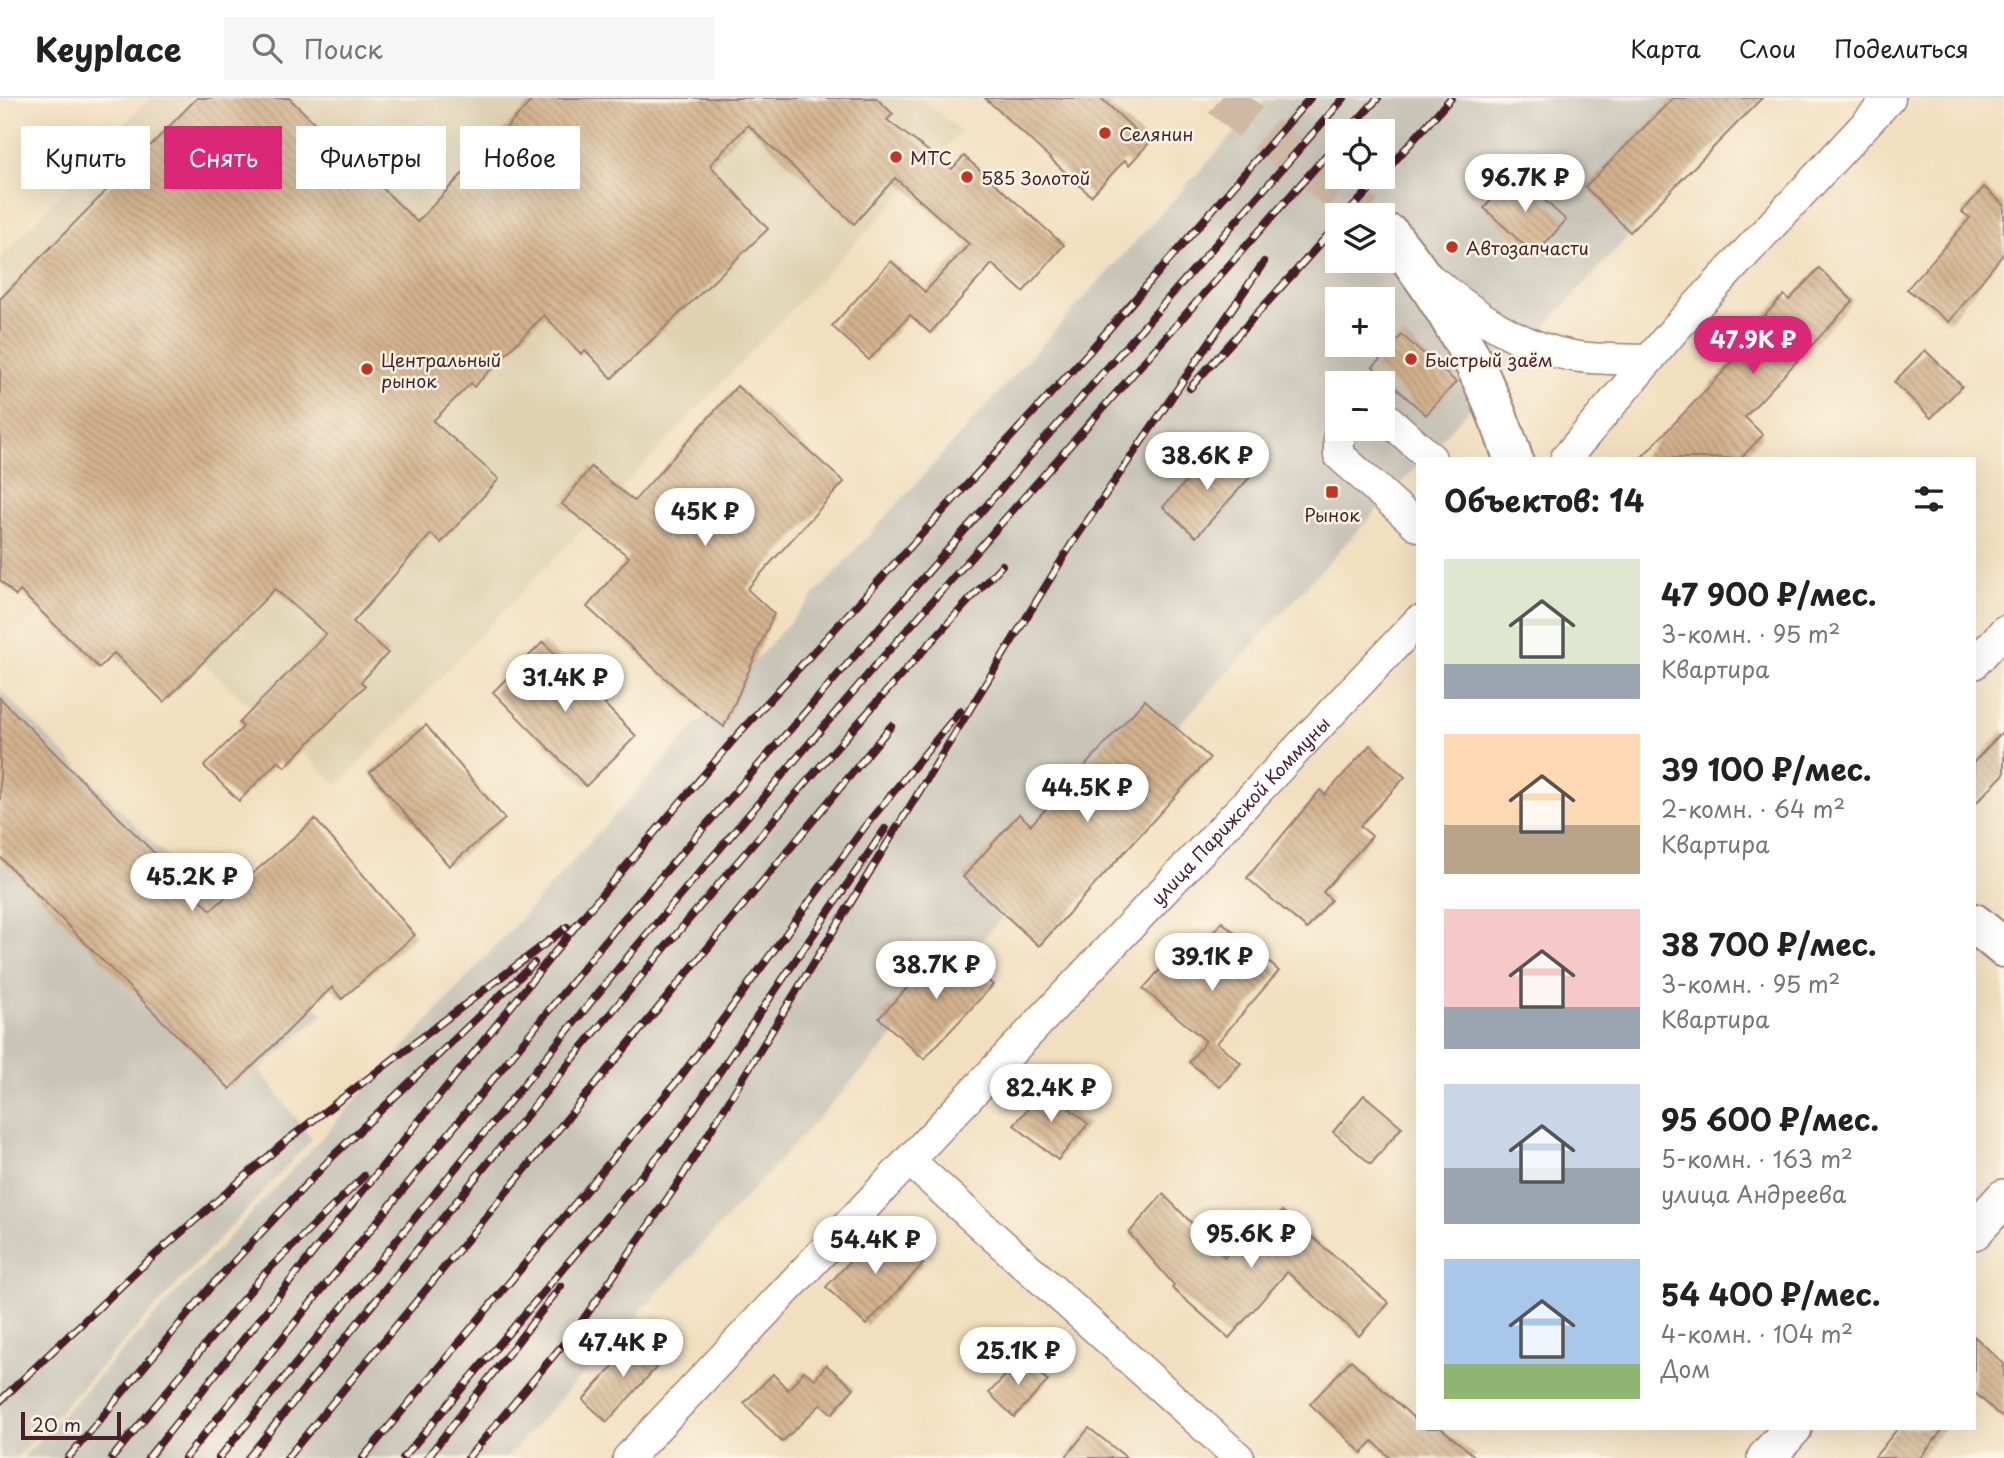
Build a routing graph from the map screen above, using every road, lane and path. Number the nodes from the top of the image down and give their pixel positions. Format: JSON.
{"nodes":[{"id":1,"x":1891,"y":98,"type":"edge"},
{"id":2,"x":1395,"y":240,"type":"edge"},
{"id":3,"x":1419,"y":269,"type":"junction"},
{"id":4,"x":1648,"y":360,"type":"junction"},
{"id":5,"x":1395,"y":426,"type":"edge"},
{"id":6,"x":1339,"y":441,"type":"edge"},
{"id":7,"x":1430,"y":457,"type":"edge"},
{"id":8,"x":1513,"y":457,"type":"edge"},
{"id":9,"x":1567,"y":457,"type":"edge"},
{"id":10,"x":1416,"y":524,"type":"edge"},
{"id":11,"x":1416,"y":623,"type":"edge"},
{"id":12,"x":2004,"y":631,"type":"edge"},
{"id":13,"x":1976,"y":662,"type":"edge"},
{"id":14,"x":1976,"y":925,"type":"edge"},
{"id":15,"x":2004,"y":948,"type":"edge"},
{"id":16,"x":910,"y":1161,"type":"junction"},
{"id":17,"x":2004,"y":1198,"type":"edge"},
{"id":18,"x":1976,"y":1229,"type":"edge"},
{"id":19,"x":1791,"y":1430,"type":"edge"},
{"id":20,"x":628,"y":1458,"type":"edge"},
{"id":21,"x":1239,"y":1458,"type":"edge"},
{"id":22,"x":1766,"y":1458,"type":"edge"}],
"edges":[{"from":1,"to":4,"type":"street"},
{"from":2,"to":3,"type":"main road"},
{"from":3,"to":4,"type":"street"},
{"from":3,"to":8,"type":"main road"},
{"from":4,"to":9,"type":"street"},
{"from":5,"to":7,"type":"street"},
{"from":6,"to":10,"type":"street"},
{"from":11,"to":16,"type":"street","name":"улица Парижской Коммуны"},
{"from":12,"to":13,"type":"street"},
{"from":14,"to":15,"type":"main road"},
{"from":16,"to":20,"type":"street","name":"улица Парижской Коммуны"},
{"from":16,"to":21,"type":"street"},
{"from":17,"to":18,"type":"street"},
{"from":19,"to":22,"type":"street"}]}
